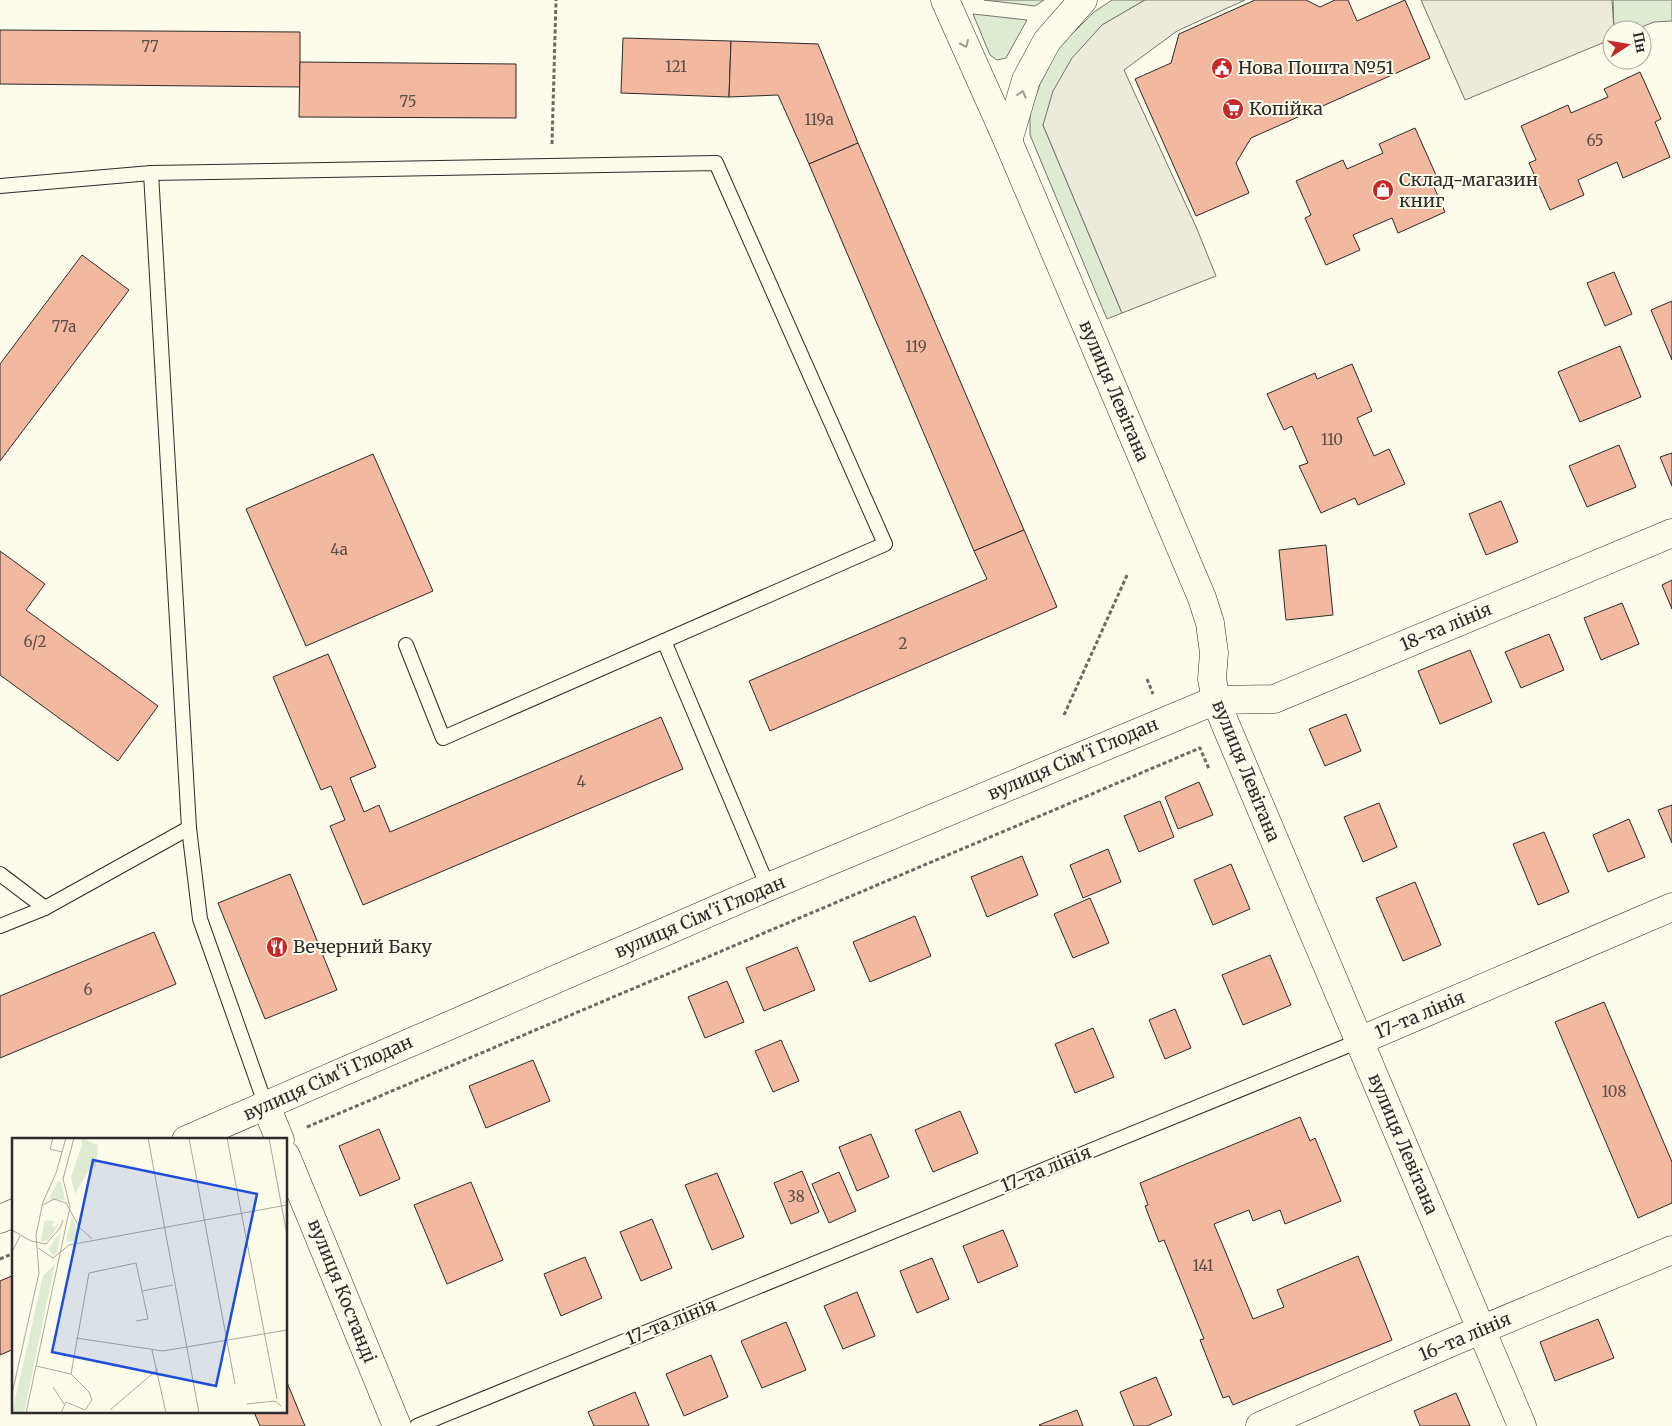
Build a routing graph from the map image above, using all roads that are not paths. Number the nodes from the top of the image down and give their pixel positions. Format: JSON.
{"nodes":[{"id":1,"x":945,"y":0,"type":"edge"},
{"id":2,"x":1083,"y":0,"type":"edge"},
{"id":3,"x":1008,"y":141,"type":"junction"},
{"id":4,"x":151,"y":173,"type":"junction"},
{"id":5,"x":0,"y":186,"type":"edge"},
{"id":6,"x":1672,"y":533,"type":"edge"},
{"id":7,"x":664,"y":641,"type":"junction"},
{"id":8,"x":406,"y":645,"type":"dead end"},
{"id":9,"x":1216,"y":700,"type":"junction"},
{"id":10,"x":189,"y":828,"type":"junction"},
{"id":11,"x":0,"y":874,"type":"edge"},
{"id":12,"x":768,"y":886,"type":"junction"},
{"id":13,"x":1672,"y":907,"type":"edge"},
{"id":14,"x":45,"y":908,"type":"junction"},
{"id":15,"x":0,"y":926,"type":"edge"},
{"id":16,"x":1359,"y":1042,"type":"junction"},
{"id":17,"x":266,"y":1106,"type":"junction"},
{"id":18,"x":191,"y":1138,"type":"edge"},
{"id":19,"x":279,"y":1138,"type":"edge"},
{"id":20,"x":288,"y":1160,"type":"edge"},
{"id":21,"x":12,"y":1214,"type":"edge"},
{"id":22,"x":0,"y":1219,"type":"edge"},
{"id":23,"x":1672,"y":1250,"type":"edge"},
{"id":24,"x":1481,"y":1330,"type":"junction"},
{"id":25,"x":397,"y":1426,"type":"edge"},
{"id":26,"x":417,"y":1426,"type":"edge"},
{"id":27,"x":1260,"y":1426,"type":"edge"},
{"id":28,"x":1522,"y":1426,"type":"edge"}],
"edges":[{"from":1,"to":3,"type":"street","name":"вулиця Левітана","one_way":true},
{"from":3,"to":2,"type":"street","one_way":true},
{"from":3,"to":9,"type":"street","name":"вулиця Левітана"},
{"from":4,"to":5,"type":"lane"},
{"from":4,"to":7,"type":"lane"},
{"from":4,"to":10,"type":"lane"},
{"from":6,"to":9,"type":"street","name":"18-та лінія"},
{"from":7,"to":8,"type":"lane"},
{"from":7,"to":12,"type":"lane"},
{"from":9,"to":12,"type":"street","name":"вулиця Сім'ї Глодан"},
{"from":9,"to":16,"type":"street","name":"вулиця Левітана"},
{"from":10,"to":14,"type":"lane"},
{"from":10,"to":17,"type":"lane"},
{"from":11,"to":14,"type":"lane"},
{"from":12,"to":17,"type":"street","name":"вулиця Сім'ї Глодан"},
{"from":13,"to":16,"type":"street","name":"17-та лінія"},
{"from":14,"to":15,"type":"lane"},
{"from":16,"to":24,"type":"street","name":"вулиця Левітана"},
{"from":16,"to":26,"type":"lane","name":"17-та лінія"},
{"from":17,"to":18,"type":"street","name":"вулиця Сім'ї Глодан"},
{"from":17,"to":19,"type":"street","name":"вулиця Костанді"},
{"from":20,"to":25,"type":"street","name":"вулиця Костанді"},
{"from":21,"to":22,"type":"street"},
{"from":23,"to":24,"type":"street","name":"16-та лінія"},
{"from":24,"to":27,"type":"street","name":"16-та лінія"},
{"from":24,"to":28,"type":"street","name":"вулиця Левітана"}]}
